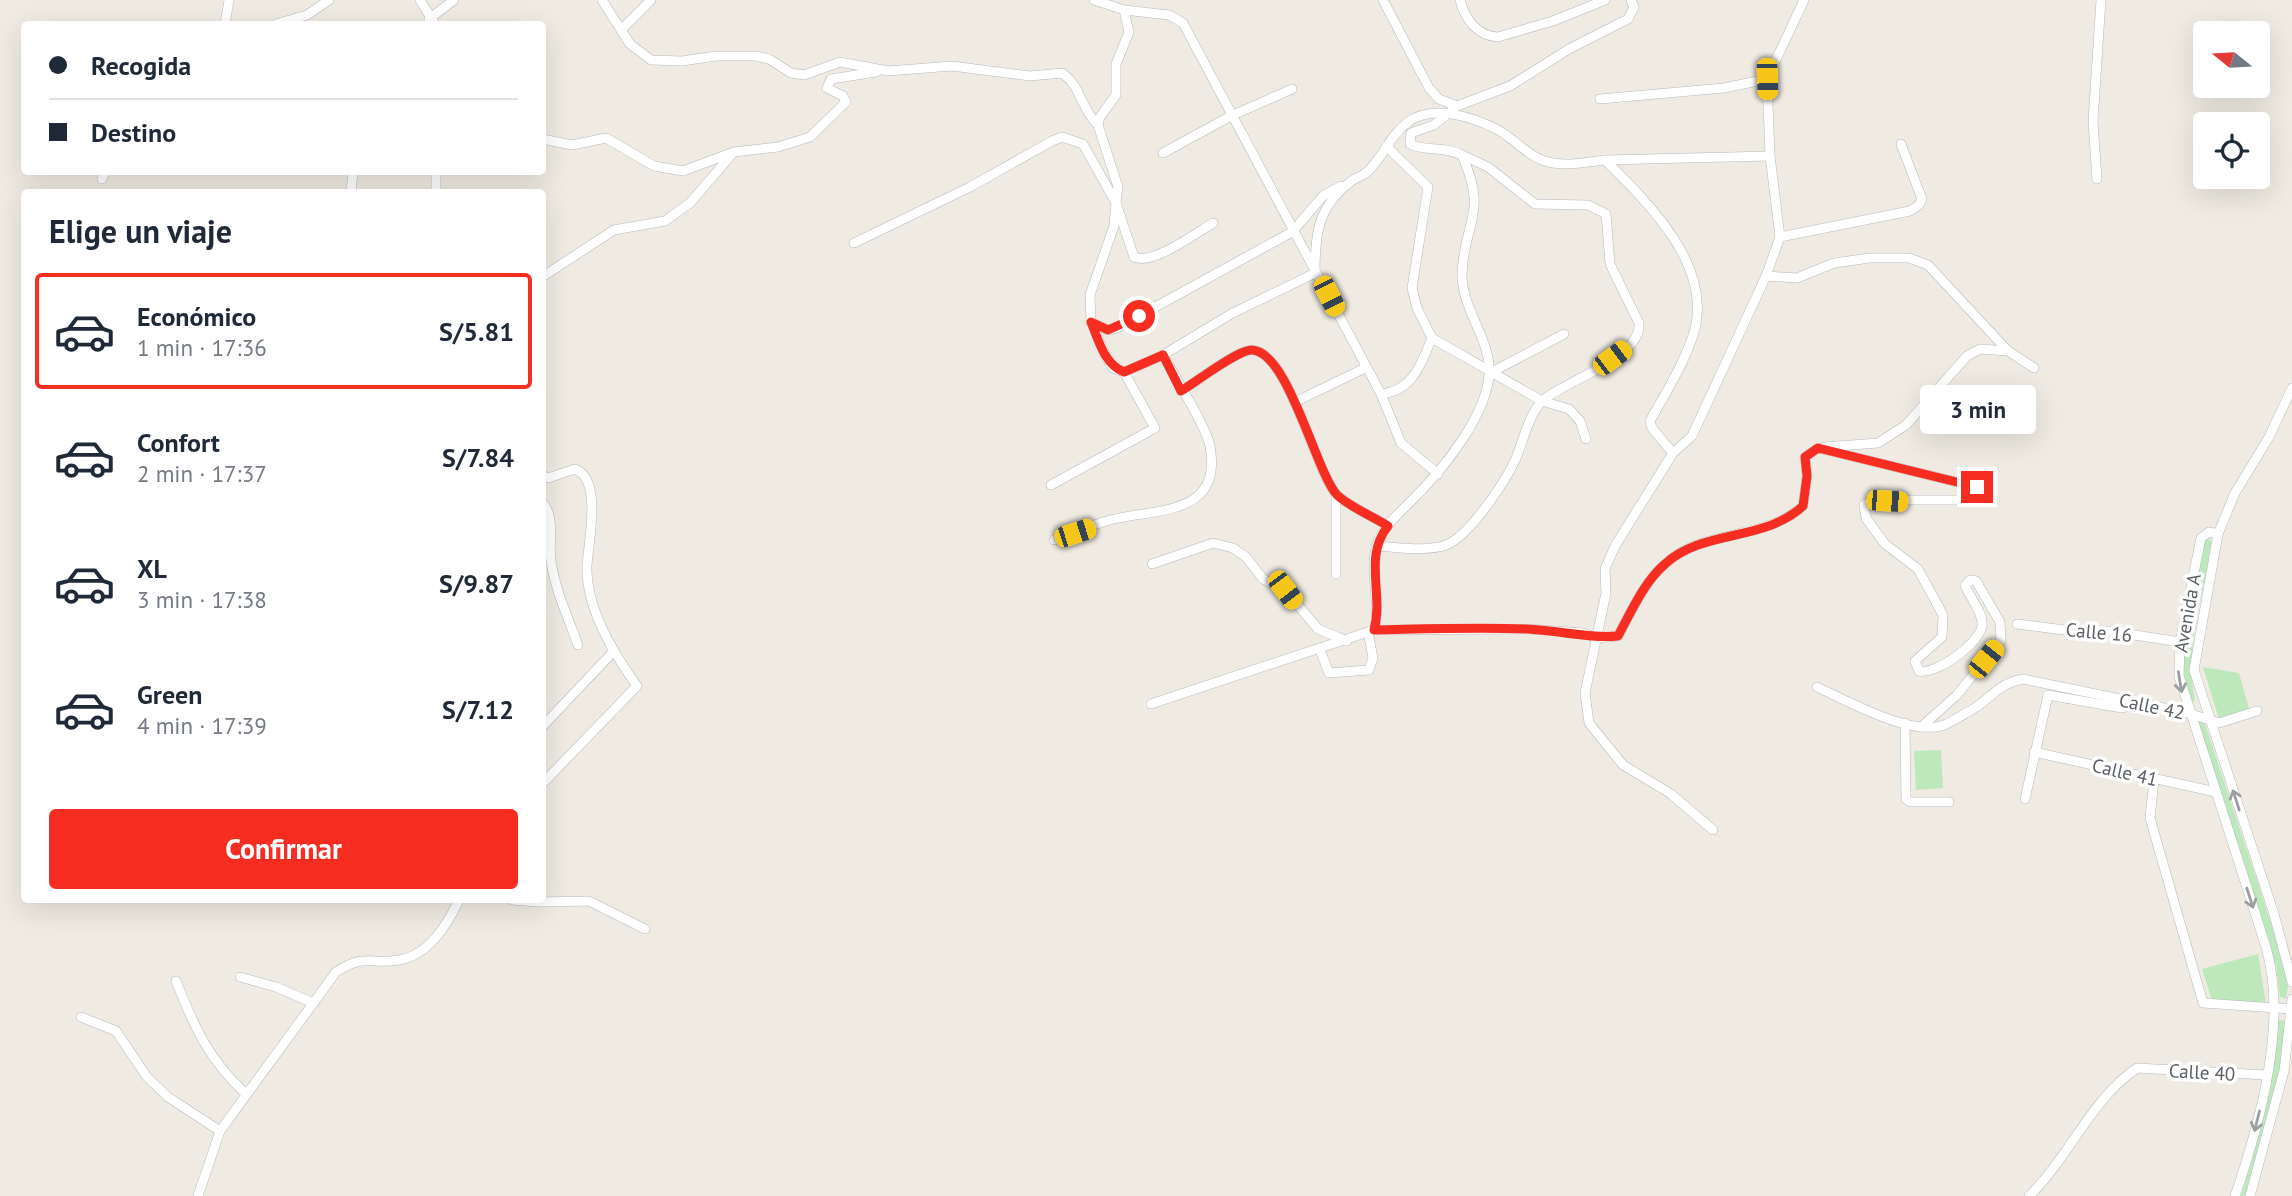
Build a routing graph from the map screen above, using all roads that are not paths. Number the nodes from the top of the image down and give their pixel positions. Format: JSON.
{"nodes":[{"id":1,"x":229,"y":0,"type":"edge"},
{"id":2,"x":329,"y":0,"type":"edge"},
{"id":3,"x":420,"y":0,"type":"edge"},
{"id":4,"x":454,"y":0,"type":"edge"},
{"id":5,"x":602,"y":0,"type":"edge"},
{"id":6,"x":651,"y":0,"type":"edge"},
{"id":7,"x":1094,"y":0,"type":"edge"},
{"id":8,"x":1383,"y":0,"type":"edge"},
{"id":9,"x":1460,"y":0,"type":"edge"},
{"id":10,"x":1605,"y":0,"type":"edge"},
{"id":11,"x":1631,"y":0,"type":"edge"},
{"id":12,"x":1804,"y":0,"type":"edge"},
{"id":13,"x":2101,"y":0,"type":"edge"},
{"id":14,"x":1124,"y":10,"type":"junction"},
{"id":15,"x":226,"y":21,"type":"edge"},
{"id":16,"x":286,"y":21,"type":"edge"},
{"id":17,"x":431,"y":21,"type":"edge"},
{"id":18,"x":433,"y":21,"type":"edge"},
{"id":19,"x":621,"y":30,"type":"junction"},
{"id":20,"x":888,"y":71,"type":"junction"},
{"id":21,"x":1767,"y":79,"type":"junction"},
{"id":22,"x":1292,"y":89,"type":"dead end"},
{"id":23,"x":1600,"y":99,"type":"dead end"},
{"id":24,"x":1453,"y":109,"type":"junction"},
{"id":25,"x":1231,"y":116,"type":"junction"},
{"id":26,"x":1098,"y":125,"type":"junction"},
{"id":27,"x":546,"y":140,"type":"edge"},
{"id":28,"x":1901,"y":144,"type":"dead end"},
{"id":29,"x":1386,"y":146,"type":"junction"},
{"id":30,"x":734,"y":152,"type":"junction"},
{"id":31,"x":1163,"y":153,"type":"dead end"},
{"id":32,"x":1462,"y":155,"type":"junction"},
{"id":33,"x":1770,"y":156,"type":"junction"},
{"id":34,"x":1605,"y":160,"type":"junction"},
{"id":35,"x":2097,"y":179,"type":"dead end"},
{"id":36,"x":1350,"y":181,"type":"junction"},
{"id":37,"x":1116,"y":203,"type":"junction"},
{"id":38,"x":1213,"y":223,"type":"dead end"},
{"id":39,"x":1292,"y":232,"type":"junction"},
{"id":40,"x":1780,"y":237,"type":"junction"},
{"id":41,"x":854,"y":243,"type":"dead end"},
{"id":42,"x":1315,"y":273,"type":"junction"},
{"id":43,"x":546,"y":274,"type":"edge"},
{"id":44,"x":1766,"y":276,"type":"junction"},
{"id":45,"x":1091,"y":322,"type":"junction"},
{"id":46,"x":1564,"y":334,"type":"dead end"},
{"id":47,"x":1432,"y":338,"type":"junction"},
{"id":48,"x":2008,"y":351,"type":"junction"},
{"id":49,"x":1163,"y":355,"type":"junction"},
{"id":50,"x":1365,"y":368,"type":"junction"},
{"id":51,"x":2034,"y":368,"type":"dead end"},
{"id":52,"x":1124,"y":372,"type":"junction"},
{"id":53,"x":1489,"y":373,"type":"junction"},
{"id":54,"x":2292,"y":388,"type":"edge"},
{"id":55,"x":1181,"y":391,"type":"junction"},
{"id":56,"x":1381,"y":394,"type":"junction"},
{"id":57,"x":1542,"y":401,"type":"junction"},
{"id":58,"x":1294,"y":402,"type":"junction"},
{"id":59,"x":1586,"y":439,"type":"dead end"},
{"id":60,"x":1818,"y":448,"type":"junction"},
{"id":61,"x":1673,"y":453,"type":"junction"},
{"id":62,"x":1438,"y":474,"type":"junction"},
{"id":63,"x":546,"y":477,"type":"edge"},
{"id":64,"x":1051,"y":485,"type":"dead end"},
{"id":65,"x":1336,"y":494,"type":"junction"},
{"id":66,"x":546,"y":508,"type":"edge"},
{"id":67,"x":1388,"y":526,"type":"junction"},
{"id":68,"x":2218,"y":534,"type":"junction"},
{"id":69,"x":1054,"y":540,"type":"dead end"},
{"id":70,"x":1376,"y":546,"type":"junction"},
{"id":71,"x":1152,"y":564,"type":"dead end"},
{"id":72,"x":1336,"y":574,"type":"dead end"},
{"id":73,"x":2017,"y":624,"type":"dead end"},
{"id":74,"x":1371,"y":631,"type":"junction"},
{"id":75,"x":1597,"y":638,"type":"junction"},
{"id":76,"x":1346,"y":641,"type":"junction"},
{"id":77,"x":2180,"y":642,"type":"junction"},
{"id":78,"x":578,"y":645,"type":"dead end"},
{"id":79,"x":1320,"y":650,"type":"junction"},
{"id":80,"x":612,"y":652,"type":"junction"},
{"id":81,"x":1817,"y":687,"type":"dead end"},
{"id":82,"x":2134,"y":702,"type":"junction"},
{"id":83,"x":1151,"y":704,"type":"dead end"},
{"id":84,"x":2257,"y":711,"type":"dead end"},
{"id":85,"x":2188,"y":713,"type":"junction"},
{"id":86,"x":2208,"y":718,"type":"junction"},
{"id":87,"x":546,"y":723,"type":"edge"},
{"id":88,"x":1905,"y":723,"type":"junction"},
{"id":89,"x":1921,"y":727,"type":"junction"},
{"id":90,"x":2034,"y":751,"type":"junction"},
{"id":91,"x":546,"y":780,"type":"edge"},
{"id":92,"x":2154,"y":780,"type":"junction"},
{"id":93,"x":2216,"y":792,"type":"junction"},
{"id":94,"x":2025,"y":799,"type":"dead end"},
{"id":95,"x":1949,"y":802,"type":"dead end"},
{"id":96,"x":1713,"y":831,"type":"dead end"},
{"id":97,"x":546,"y":902,"type":"edge"},
{"id":98,"x":457,"y":903,"type":"edge"},
{"id":99,"x":645,"y":929,"type":"dead end"},
{"id":100,"x":240,"y":977,"type":"dead end"},
{"id":101,"x":176,"y":981,"type":"dead end"},
{"id":102,"x":2292,"y":982,"type":"edge"},
{"id":103,"x":311,"y":1002,"type":"junction"},
{"id":104,"x":2291,"y":1004,"type":"edge"},
{"id":105,"x":2275,"y":1007,"type":"junction"},
{"id":106,"x":81,"y":1017,"type":"dead end"},
{"id":107,"x":2266,"y":1075,"type":"junction"},
{"id":108,"x":245,"y":1093,"type":"junction"},
{"id":109,"x":220,"y":1131,"type":"junction"},
{"id":110,"x":198,"y":1196,"type":"edge"},
{"id":111,"x":2029,"y":1196,"type":"edge"},
{"id":112,"x":2235,"y":1196,"type":"edge"},
{"id":113,"x":2250,"y":1196,"type":"edge"}],
"edges":[{"from":1,"to":15,"type":"street"},
{"from":2,"to":16,"type":"street"},
{"from":3,"to":17,"type":"street"},
{"from":4,"to":18,"type":"street"},
{"from":5,"to":19,"type":"street"},
{"from":6,"to":19,"type":"street"},
{"from":7,"to":14,"type":"street"},
{"from":8,"to":24,"type":"street"},
{"from":9,"to":10,"type":"street"},
{"from":11,"to":24,"type":"street"},
{"from":12,"to":21,"type":"street"},
{"from":13,"to":35,"type":"street"},
{"from":14,"to":25,"type":"street"},
{"from":14,"to":26,"type":"street"},
{"from":19,"to":20,"type":"street"},
{"from":20,"to":26,"type":"street"},
{"from":20,"to":30,"type":"street"},
{"from":21,"to":23,"type":"street"},
{"from":21,"to":33,"type":"street"},
{"from":22,"to":25,"type":"street"},
{"from":24,"to":29,"type":"street"},
{"from":24,"to":32,"type":"street"},
{"from":24,"to":34,"type":"street"},
{"from":25,"to":31,"type":"street"},
{"from":25,"to":39,"type":"street"},
{"from":26,"to":37,"type":"street"},
{"from":27,"to":30,"type":"street"},
{"from":28,"to":40,"type":"street"},
{"from":29,"to":36,"type":"street"},
{"from":29,"to":47,"type":"street"},
{"from":30,"to":43,"type":"street"},
{"from":32,"to":53,"type":"street"},
{"from":32,"to":57,"type":"street"},
{"from":33,"to":34,"type":"street"},
{"from":33,"to":40,"type":"street"},
{"from":34,"to":61,"type":"street"},
{"from":36,"to":39,"type":"street"},
{"from":36,"to":42,"type":"street"},
{"from":37,"to":38,"type":"street"},
{"from":37,"to":41,"type":"street"},
{"from":37,"to":45,"type":"street"},
{"from":39,"to":42,"type":"street"},
{"from":39,"to":45,"type":"street"},
{"from":40,"to":44,"type":"street"},
{"from":42,"to":49,"type":"street"},
{"from":42,"to":50,"type":"street"},
{"from":44,"to":48,"type":"street"},
{"from":44,"to":61,"type":"street"},
{"from":45,"to":52,"type":"street"},
{"from":46,"to":53,"type":"street"},
{"from":47,"to":53,"type":"street"},
{"from":47,"to":56,"type":"street"},
{"from":48,"to":51,"type":"street"},
{"from":48,"to":60,"type":"street"},
{"from":49,"to":52,"type":"street"},
{"from":49,"to":55,"type":"street"},
{"from":50,"to":56,"type":"street"},
{"from":50,"to":58,"type":"street"},
{"from":52,"to":64,"type":"street"},
{"from":53,"to":57,"type":"street"},
{"from":53,"to":62,"type":"street"},
{"from":54,"to":68,"type":"street"},
{"from":55,"to":58,"type":"street"},
{"from":55,"to":69,"type":"street"},
{"from":56,"to":62,"type":"street"},
{"from":57,"to":59,"type":"street"},
{"from":57,"to":70,"type":"street"},
{"from":58,"to":65,"type":"street"},
{"from":60,"to":75,"type":"street"},
{"from":60,"to":89,"type":"street"},
{"from":61,"to":75,"type":"street"},
{"from":62,"to":67,"type":"street"},
{"from":63,"to":80,"type":"street"},
{"from":65,"to":67,"type":"street"},
{"from":65,"to":72,"type":"street"},
{"from":66,"to":78,"type":"street"},
{"from":67,"to":70,"type":"street"},
{"from":68,"to":77,"type":"street","name":"Avenida A"},
{"from":68,"to":86,"type":"street","name":"Avenida A"},
{"from":70,"to":74,"type":"street"},
{"from":71,"to":76,"type":"street"},
{"from":73,"to":77,"type":"street","name":"Calle 16"},
{"from":74,"to":75,"type":"street"},
{"from":74,"to":76,"type":"street"},
{"from":74,"to":79,"type":"street"},
{"from":75,"to":96,"type":"street"},
{"from":76,"to":79,"type":"street"},
{"from":77,"to":85,"type":"street","name":"Avenida A","one_way":true},
{"from":79,"to":83,"type":"street"},
{"from":80,"to":87,"type":"street"},
{"from":80,"to":91,"type":"street"},
{"from":81,"to":88,"type":"street"},
{"from":82,"to":85,"type":"street","name":"Calle 42"},
{"from":82,"to":89,"type":"street","name":"Calle 42"},
{"from":82,"to":90,"type":"street"},
{"from":84,"to":86,"type":"street","name":"Calle 42"},
{"from":85,"to":86,"type":"street","name":"Calle 42"},
{"from":85,"to":93,"type":"street","name":"Avenida A"},
{"from":102,"to":86,"type":"street","name":"Avenida A","one_way":true},
{"from":88,"to":89,"type":"street"},
{"from":88,"to":95,"type":"street"},
{"from":90,"to":92,"type":"street","name":"Calle 41"},
{"from":90,"to":94,"type":"street"},
{"from":92,"to":93,"type":"street","name":"Calle 41"},
{"from":92,"to":105,"type":"street"},
{"from":93,"to":105,"type":"street","name":"Avenida A","one_way":true},
{"from":97,"to":99,"type":"street"},
{"from":98,"to":103,"type":"street"},
{"from":100,"to":103,"type":"street"},
{"from":101,"to":108,"type":"street"},
{"from":103,"to":108,"type":"street"},
{"from":104,"to":105,"type":"street"},
{"from":104,"to":113,"type":"street"},
{"from":105,"to":107,"type":"street","name":"Avenida A"},
{"from":106,"to":109,"type":"street"},
{"from":107,"to":111,"type":"street","name":"Calle 40"},
{"from":107,"to":112,"type":"street","name":"Avenida A","one_way":true},
{"from":108,"to":109,"type":"street"},
{"from":109,"to":110,"type":"street"}]}
